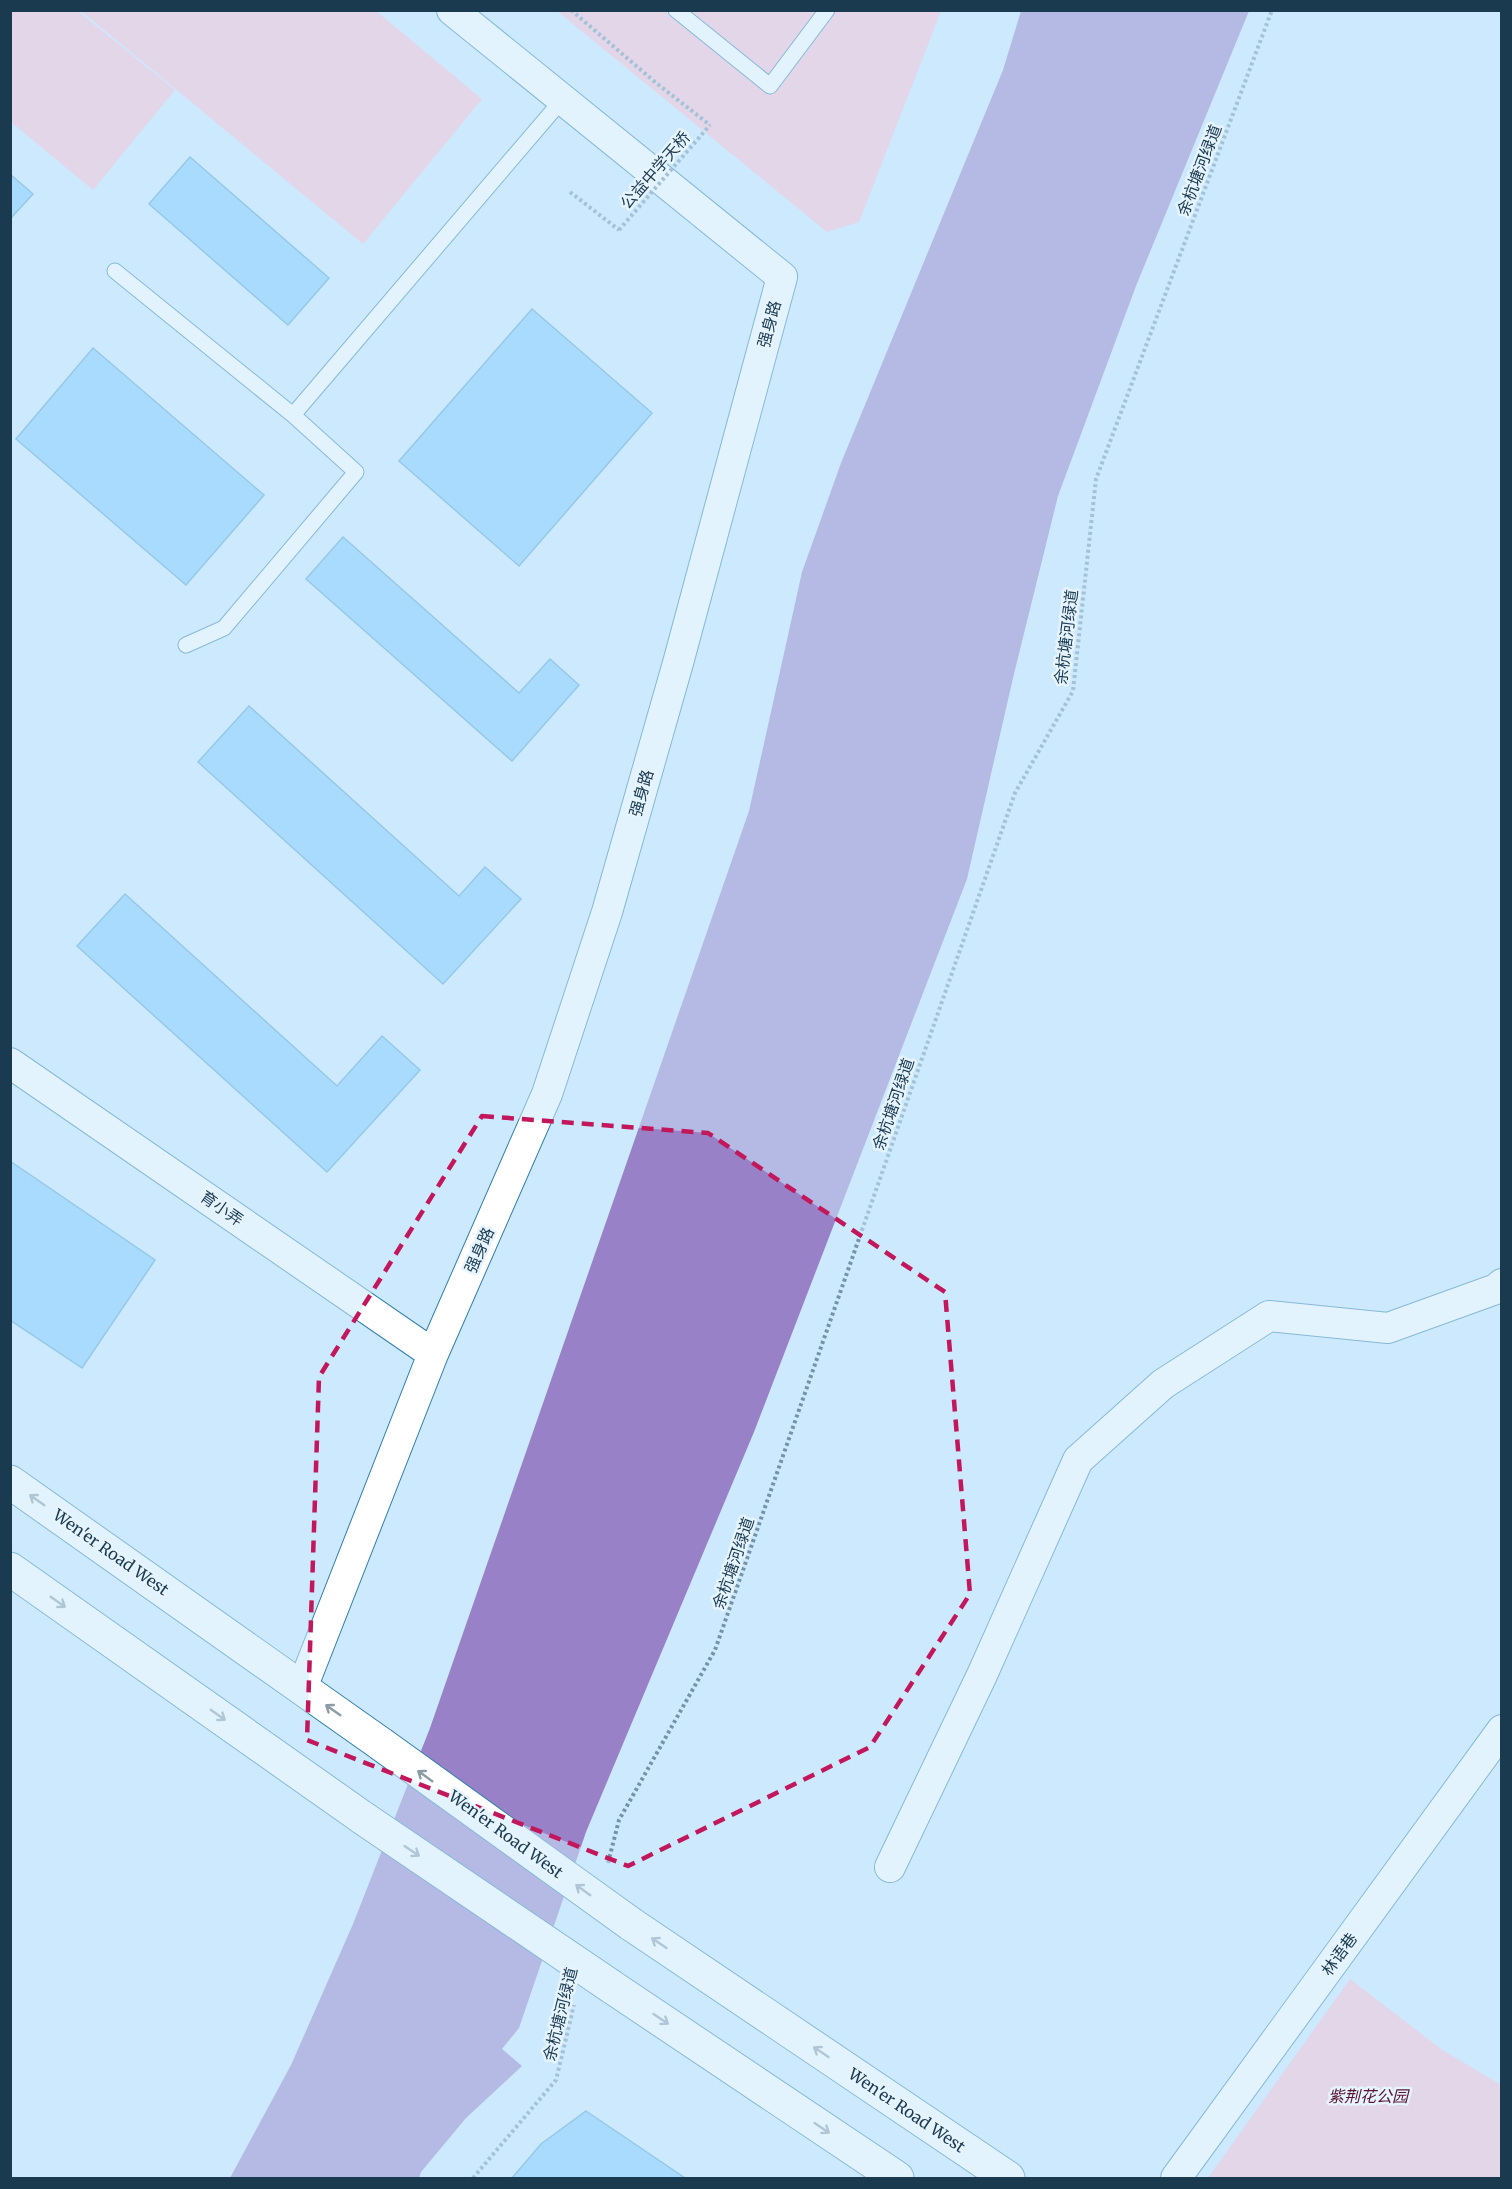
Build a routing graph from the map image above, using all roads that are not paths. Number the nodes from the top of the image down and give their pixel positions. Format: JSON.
{"nodes":[{"id":1,"x":676,"y":10,"type":"edge"},
{"id":2,"x":827,"y":10,"type":"edge"},
{"id":3,"x":460,"y":13,"type":"edge"},
{"id":4,"x":562,"y":100,"type":"junction"},
{"id":5,"x":115,"y":271,"type":"dead end"},
{"id":6,"x":293,"y":415,"type":"junction"},
{"id":7,"x":186,"y":645,"type":"dead end"},
{"id":8,"x":10,"y":1062,"type":"edge"},
{"id":9,"x":1502,"y":1284,"type":"edge"},
{"id":10,"x":433,"y":1354,"type":"junction"},
{"id":11,"x":10,"y":1482,"type":"edge"},
{"id":12,"x":10,"y":1569,"type":"edge"},
{"id":13,"x":302,"y":1688,"type":"junction"},
{"id":14,"x":1502,"y":1730,"type":"edge"},
{"id":15,"x":890,"y":1867,"type":"dead end"},
{"id":16,"x":897,"y":2178,"type":"edge"},
{"id":17,"x":1008,"y":2178,"type":"edge"},
{"id":18,"x":1176,"y":2178,"type":"edge"}],
"edges":[{"from":1,"to":2,"type":"lane"},
{"from":3,"to":4,"type":"street","name":"强身路"},
{"from":4,"to":6,"type":"lane"},
{"from":4,"to":10,"type":"street","name":"强身路"},
{"from":5,"to":6,"type":"lane"},
{"from":6,"to":7,"type":"lane"},
{"from":8,"to":10,"type":"street","name":"育小弄"},
{"from":9,"to":15,"type":"street"},
{"from":10,"to":13,"type":"street","name":"强身路"},
{"from":13,"to":11,"type":"main road","name":"Wen'er Road West","one_way":true},
{"from":12,"to":16,"type":"main road","one_way":true,"bridge":true},
{"from":17,"to":13,"type":"main road","name":"Wen'er Road West","one_way":true,"bridge":true},
{"from":14,"to":18,"type":"street","name":"林语巷"}]}
